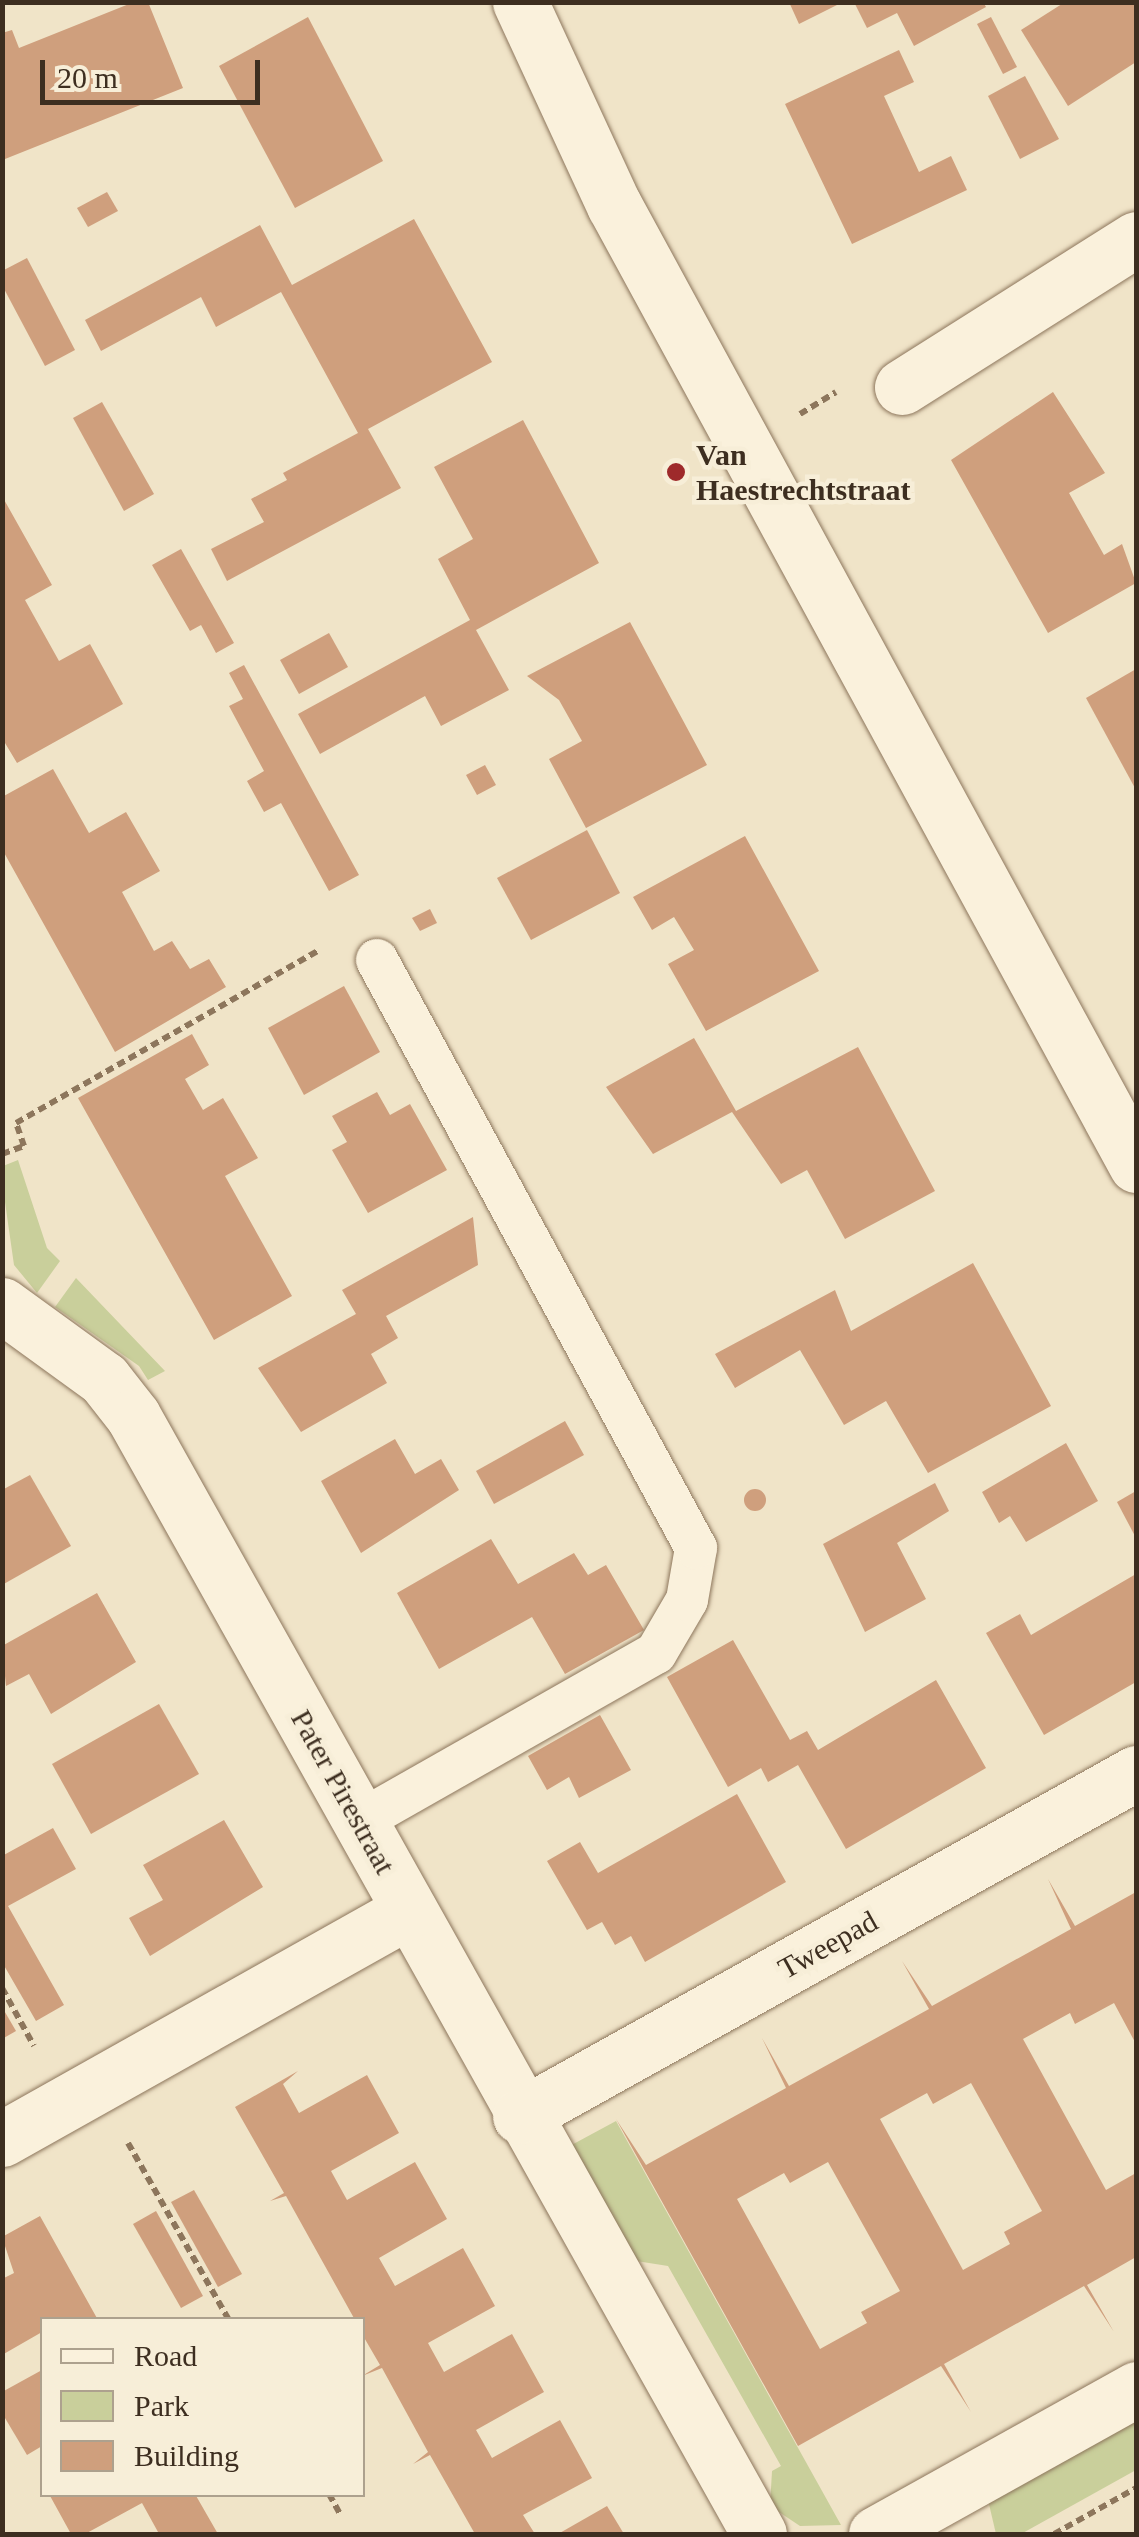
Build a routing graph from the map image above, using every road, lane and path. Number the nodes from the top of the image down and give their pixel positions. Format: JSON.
{"nodes":[{"id":1,"x":520,"y":2,"type":"edge"},
{"id":2,"x":1136,"y":239,"type":"edge"},
{"id":3,"x":902,"y":387,"type":"joint"},
{"id":4,"x":746,"y":446,"type":"junction"},
{"id":5,"x":377,"y":960,"type":"joint"},
{"id":6,"x":2,"y":1154,"type":"edge"},
{"id":7,"x":1136,"y":1165,"type":"edge"},
{"id":8,"x":2,"y":1305,"type":"edge"},
{"id":9,"x":1136,"y":1774,"type":"edge"},
{"id":10,"x":360,"y":1821,"type":"junction"},
{"id":11,"x":409,"y":1911,"type":"junction"},
{"id":12,"x":96,"y":2087,"type":"junction"},
{"id":13,"x":520,"y":2116,"type":"junction"},
{"id":14,"x":2,"y":2140,"type":"edge"},
{"id":15,"x":227,"y":2317,"type":"edge"},
{"id":16,"x":1136,"y":2389,"type":"edge"},
{"id":17,"x":1136,"y":2488,"type":"edge"},
{"id":18,"x":330,"y":2497,"type":"edge"},
{"id":19,"x":341,"y":2516,"type":"dead end"},
{"id":20,"x":953,"y":2516,"type":"edge"},
{"id":21,"x":759,"y":2534,"type":"edge"},
{"id":22,"x":876,"y":2534,"type":"edge"},
{"id":23,"x":1054,"y":2534,"type":"edge"}],
"edges":[{"from":1,"to":4,"type":"street"},
{"from":2,"to":3,"type":"street"},
{"from":3,"to":4,"type":"path"},
{"from":4,"to":7,"type":"street"},
{"from":5,"to":6,"type":"path"},
{"from":5,"to":10,"type":"lane"},
{"from":8,"to":10,"type":"street","name":"Pater Pirestraat"},
{"from":9,"to":13,"type":"street","name":"Tweepad"},
{"from":10,"to":11,"type":"street","name":"Pater Pirestraat"},
{"from":11,"to":12,"type":"street"},
{"from":11,"to":13,"type":"street"},
{"from":12,"to":14,"type":"street"},
{"from":12,"to":15,"type":"path"},
{"from":13,"to":21,"type":"street"},
{"from":16,"to":20,"type":"street"},
{"from":17,"to":23,"type":"path"},
{"from":18,"to":19,"type":"path"},
{"from":20,"to":22,"type":"street"}]}
